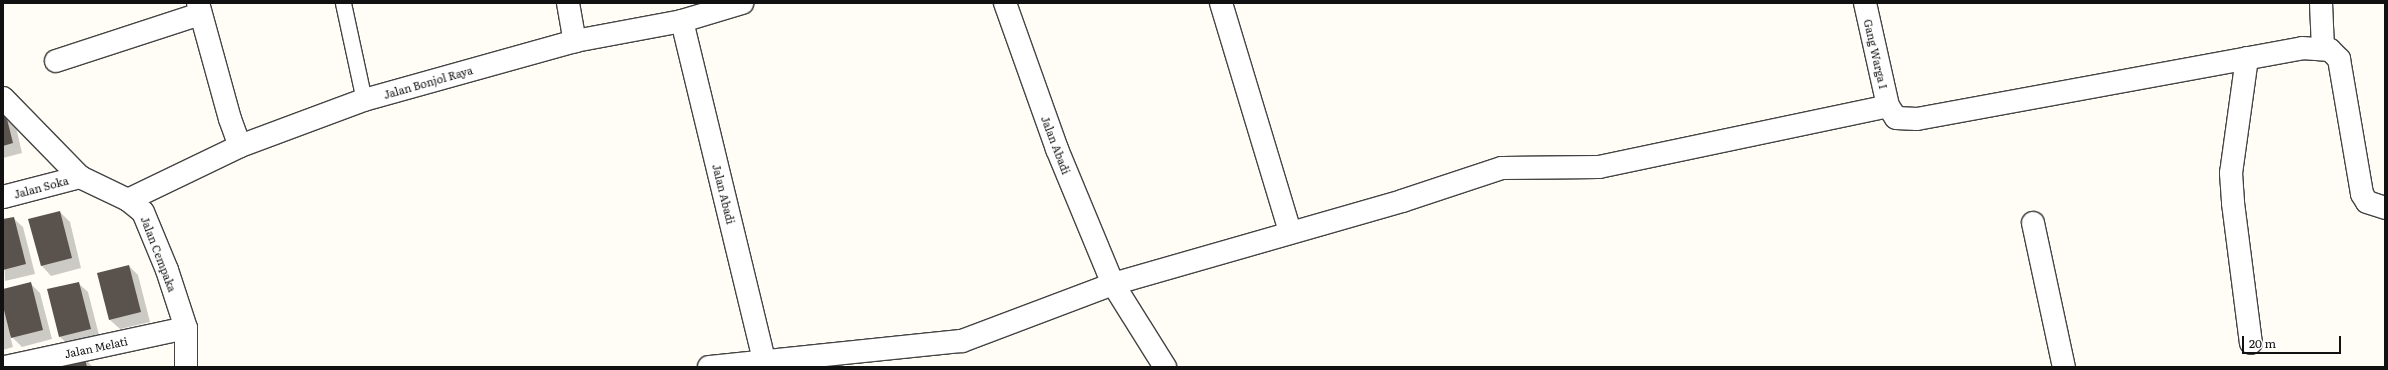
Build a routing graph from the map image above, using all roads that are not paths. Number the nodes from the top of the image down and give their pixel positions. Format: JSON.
{"nodes":[{"id":1,"x":343,"y":3,"type":"edge"},
{"id":2,"x":568,"y":3,"type":"edge"},
{"id":3,"x":1005,"y":3,"type":"edge"},
{"id":4,"x":1221,"y":3,"type":"edge"},
{"id":5,"x":1865,"y":3,"type":"edge"},
{"id":6,"x":2321,"y":3,"type":"edge"},
{"id":7,"x":736,"y":4,"type":"edge"},
{"id":8,"x":199,"y":9,"type":"edge"},
{"id":9,"x":682,"y":20,"type":"junction"},
{"id":10,"x":575,"y":41,"type":"junction"},
{"id":11,"x":2323,"y":48,"type":"junction"},
{"id":12,"x":2247,"y":58,"type":"junction"},
{"id":13,"x":56,"y":61,"type":"dead end"},
{"id":14,"x":3,"y":98,"type":"edge"},
{"id":15,"x":364,"y":100,"type":"junction"},
{"id":16,"x":1888,"y":106,"type":"junction"},
{"id":17,"x":240,"y":146,"type":"junction"},
{"id":18,"x":80,"y":177,"type":"junction"},
{"id":19,"x":3,"y":197,"type":"edge"},
{"id":20,"x":128,"y":200,"type":"junction"},
{"id":21,"x":2385,"y":208,"type":"edge"},
{"id":22,"x":2033,"y":223,"type":"dead end"},
{"id":23,"x":1290,"y":232,"type":"junction"},
{"id":24,"x":1113,"y":284,"type":"junction"},
{"id":25,"x":186,"y":328,"type":"junction"},
{"id":26,"x":2250,"y":343,"type":"dead end"},
{"id":27,"x":765,"y":364,"type":"edge"},
{"id":28,"x":5,"y":367,"type":"edge"},
{"id":29,"x":186,"y":367,"type":"edge"},
{"id":30,"x":709,"y":367,"type":"edge"},
{"id":31,"x":1165,"y":367,"type":"edge"},
{"id":32,"x":2064,"y":367,"type":"edge"}],
"edges":[{"from":1,"to":15,"type":"lane"},
{"from":2,"to":10,"type":"street"},
{"from":3,"to":24,"type":"street","name":"Jalan Abadi"},
{"from":4,"to":23,"type":"street"},
{"from":5,"to":16,"type":"street","name":"Gang Warga I"},
{"from":6,"to":11,"type":"street"},
{"from":7,"to":9,"type":"street","name":"Jalan Bonjol Raya"},
{"from":8,"to":13,"type":"street"},
{"from":8,"to":17,"type":"street"},
{"from":9,"to":10,"type":"street","name":"Jalan Bonjol Raya"},
{"from":9,"to":27,"type":"street","name":"Jalan Abadi"},
{"from":10,"to":15,"type":"street","name":"Jalan Bonjol Raya"},
{"from":11,"to":12,"type":"street"},
{"from":11,"to":21,"type":"street"},
{"from":12,"to":16,"type":"street"},
{"from":12,"to":26,"type":"street"},
{"from":14,"to":18,"type":"street"},
{"from":15,"to":17,"type":"street","name":"Jalan Bonjol Raya"},
{"from":16,"to":23,"type":"street"},
{"from":17,"to":20,"type":"street","name":"Jalan Bonjol Raya"},
{"from":18,"to":19,"type":"street","name":"Jalan Soka"},
{"from":18,"to":20,"type":"street","name":"Jalan Cempaka"},
{"from":20,"to":25,"type":"street","name":"Jalan Cempaka"},
{"from":22,"to":32,"type":"street"},
{"from":23,"to":24,"type":"street"},
{"from":24,"to":27,"type":"street"},
{"from":24,"to":31,"type":"street","name":"Jalan Abadi"},
{"from":25,"to":28,"type":"street","name":"Jalan Melati"},
{"from":25,"to":29,"type":"street","name":"Jalan Cempaka"},
{"from":27,"to":30,"type":"street"}]}
